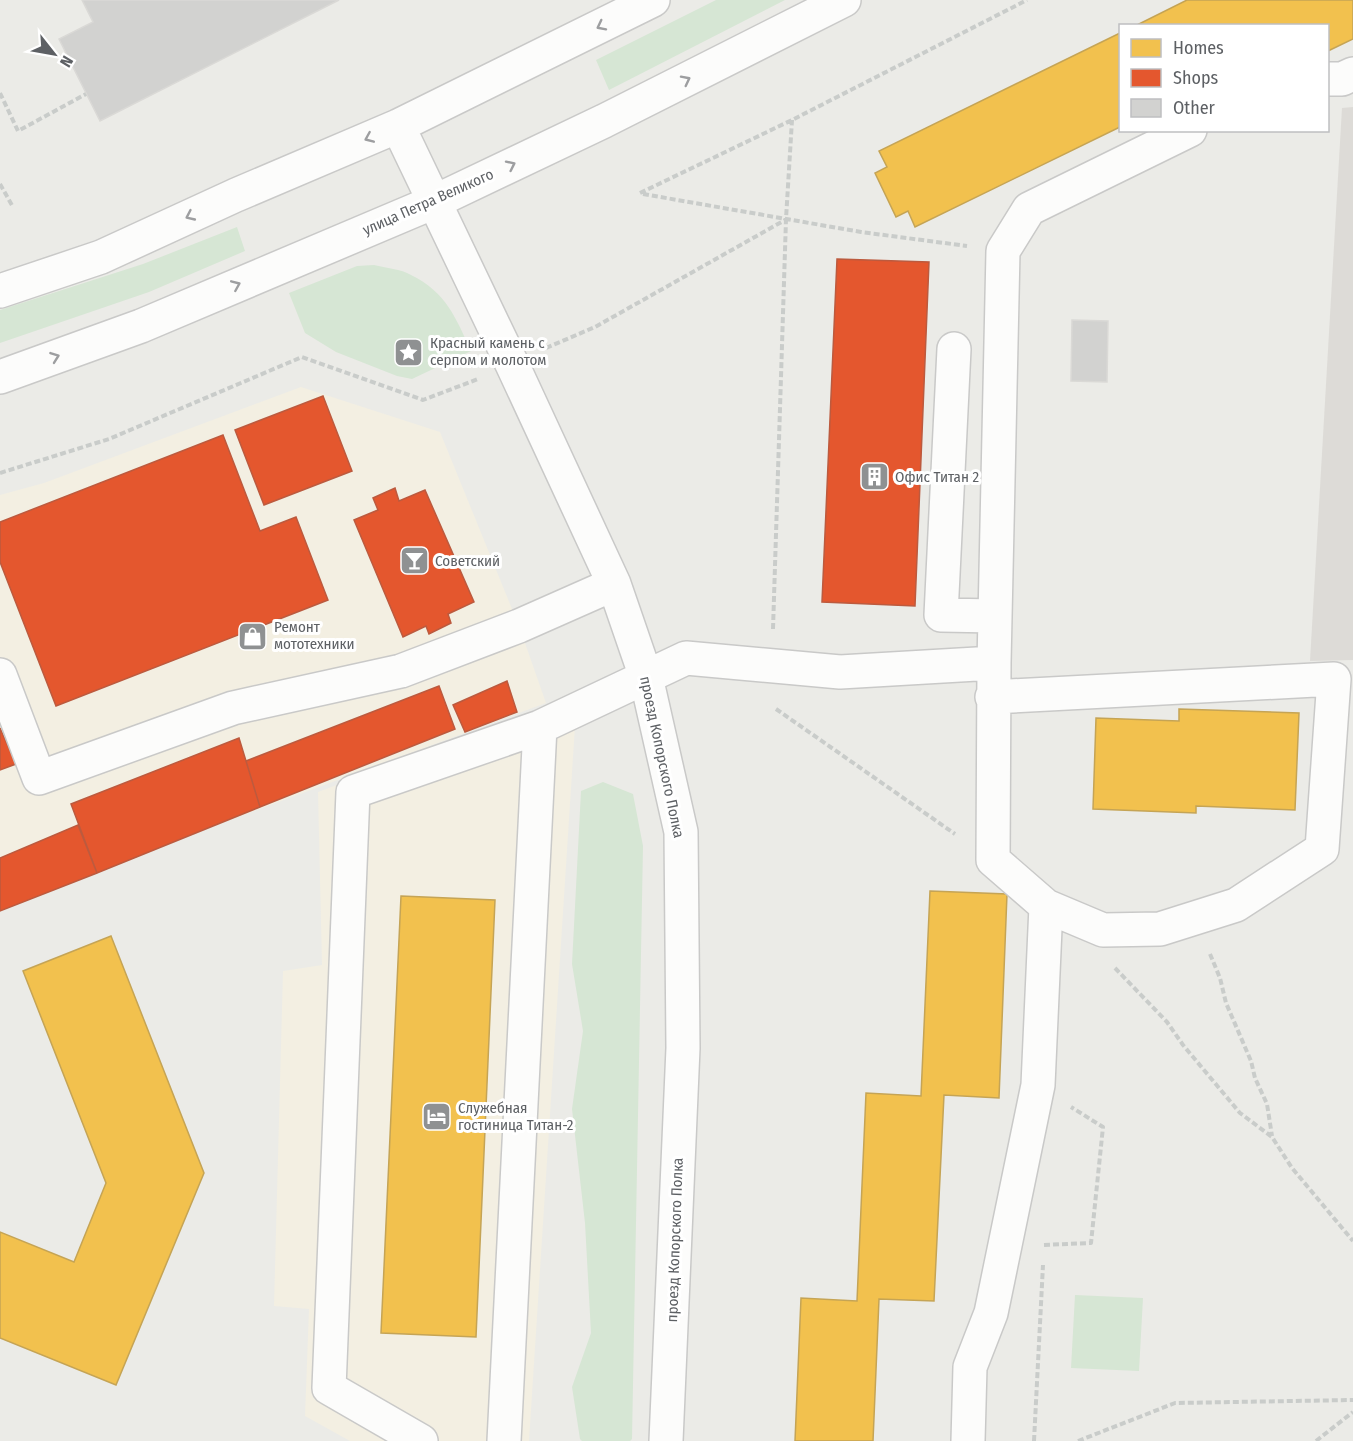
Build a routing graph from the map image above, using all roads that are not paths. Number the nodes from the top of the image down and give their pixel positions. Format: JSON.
{"nodes":[{"id":1,"x":653,"y":0,"type":"edge"},
{"id":2,"x":844,"y":0,"type":"edge"},
{"id":3,"x":1353,"y":74,"type":"edge"},
{"id":4,"x":1329,"y":79,"type":"edge"},
{"id":5,"x":398,"y":126,"type":"junction"},
{"id":6,"x":1186,"y":132,"type":"edge"},
{"id":7,"x":434,"y":202,"type":"junction"},
{"id":8,"x":0,"y":291,"type":"edge"},
{"id":9,"x":954,"y":349,"type":"dead end"},
{"id":10,"x":0,"y":377,"type":"edge"},
{"id":11,"x":614,"y":584,"type":"junction"},
{"id":12,"x":995,"y":616,"type":"junction"},
{"id":13,"x":994,"y":663,"type":"junction"},
{"id":14,"x":0,"y":675,"type":"edge"},
{"id":15,"x":646,"y":677,"type":"junction"},
{"id":16,"x":992,"y":697,"type":"junction"},
{"id":17,"x":1342,"y":712,"type":"edge"},
{"id":18,"x":540,"y":728,"type":"junction"},
{"id":19,"x":1046,"y":906,"type":"junction"},
{"id":20,"x":421,"y":1441,"type":"edge"},
{"id":21,"x":504,"y":1441,"type":"edge"},
{"id":22,"x":666,"y":1441,"type":"edge"},
{"id":23,"x":968,"y":1441,"type":"edge"}],
"edges":[{"from":1,"to":5,"type":"street","one_way":true},
{"from":7,"to":2,"type":"street","name":"улица Петра Великого","one_way":true},
{"from":3,"to":4,"type":"street"},
{"from":5,"to":7,"type":"street","name":"проезд Копорского Полка"},
{"from":5,"to":8,"type":"street","one_way":true},
{"from":6,"to":12,"type":"street"},
{"from":10,"to":7,"type":"street","name":"улица Петра Великого","one_way":true},
{"from":7,"to":11,"type":"street","name":"проезд Копорского Полка"},
{"from":9,"to":12,"type":"street"},
{"from":11,"to":14,"type":"street"},
{"from":11,"to":15,"type":"street","name":"проезд Копорского Полка"},
{"from":12,"to":13,"type":"street"},
{"from":13,"to":15,"type":"street"},
{"from":13,"to":16,"type":"street"},
{"from":15,"to":18,"type":"street"},
{"from":15,"to":22,"type":"street","name":"проезд Копорского Полка"},
{"from":16,"to":17,"type":"street"},
{"from":16,"to":19,"type":"street"},
{"from":17,"to":19,"type":"street"},
{"from":18,"to":20,"type":"street"},
{"from":18,"to":21,"type":"street"},
{"from":19,"to":23,"type":"street"}]}
